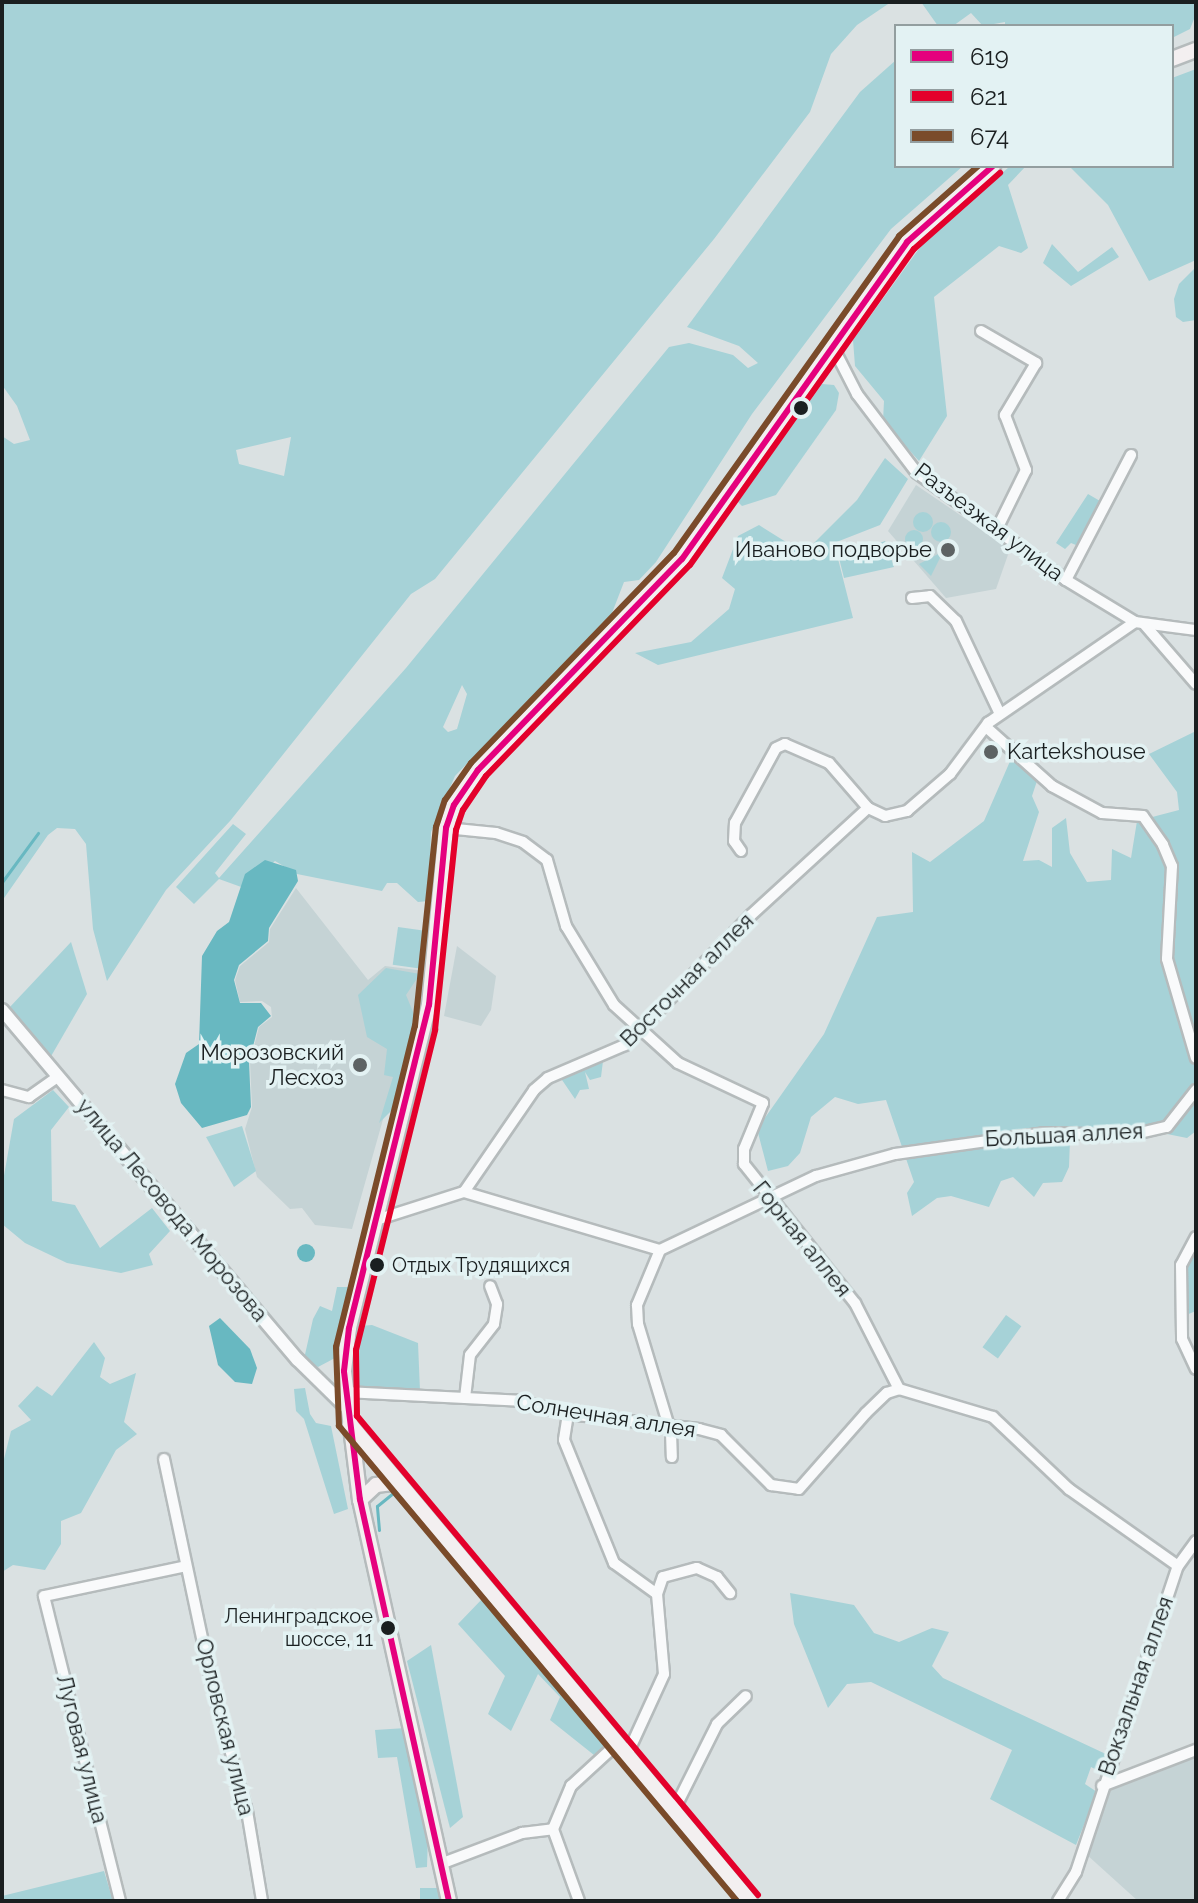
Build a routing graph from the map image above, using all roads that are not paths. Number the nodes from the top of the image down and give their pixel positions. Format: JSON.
{"nodes":[{"id":1,"x":1196,"y":50,"type":"edge"},
{"id":2,"x":1174,"y":58,"type":"edge"},
{"id":3,"x":991,"y":168,"type":"edge"},
{"id":4,"x":981,"y":331,"type":"dead end"},
{"id":5,"x":833,"y":347,"type":"junction"},
{"id":6,"x":1131,"y":455,"type":"dead end"},
{"id":7,"x":996,"y":531,"type":"junction"},
{"id":8,"x":1066,"y":580,"type":"junction"},
{"id":9,"x":912,"y":598,"type":"dead end"},
{"id":10,"x":1139,"y":623,"type":"junction"},
{"id":11,"x":1196,"y":630,"type":"edge"},
{"id":12,"x":1196,"y":684,"type":"edge"},
{"id":13,"x":1000,"y":714,"type":"junction"},
{"id":14,"x":986,"y":727,"type":"junction"},
{"id":15,"x":868,"y":808,"type":"junction"},
{"id":16,"x":446,"y":828,"type":"junction"},
{"id":17,"x":741,"y":851,"type":"dead end"},
{"id":18,"x":2,"y":1010,"type":"edge"},
{"id":19,"x":642,"y":1031,"type":"junction"},
{"id":20,"x":1196,"y":1058,"type":"edge"},
{"id":21,"x":58,"y":1077,"type":"junction"},
{"id":22,"x":2,"y":1090,"type":"edge"},
{"id":23,"x":1196,"y":1090,"type":"edge"},
{"id":24,"x":464,"y":1192,"type":"junction"},
{"id":25,"x":771,"y":1202,"type":"junction"},
{"id":26,"x":376,"y":1220,"type":"junction"},
{"id":27,"x":1196,"y":1237,"type":"edge"},
{"id":28,"x":660,"y":1250,"type":"junction"},
{"id":29,"x":490,"y":1286,"type":"dead end"},
{"id":30,"x":1196,"y":1369,"type":"edge"},
{"id":31,"x":344,"y":1371,"type":"junction"},
{"id":32,"x":316,"y":1374,"type":"junction"},
{"id":33,"x":899,"y":1389,"type":"junction"},
{"id":34,"x":465,"y":1398,"type":"junction"},
{"id":35,"x":345,"y":1406,"type":"junction"},
{"id":36,"x":568,"y":1414,"type":"junction"},
{"id":37,"x":666,"y":1426,"type":"junction"},
{"id":38,"x":672,"y":1457,"type":"dead end"},
{"id":39,"x":164,"y":1459,"type":"dead end"},
{"id":40,"x":399,"y":1482,"type":"junction"},
{"id":41,"x":360,"y":1500,"type":"junction"},
{"id":42,"x":1196,"y":1541,"type":"edge"},
{"id":43,"x":186,"y":1566,"type":"junction"},
{"id":44,"x":1178,"y":1566,"type":"junction"},
{"id":45,"x":730,"y":1593,"type":"dead end"},
{"id":46,"x":657,"y":1594,"type":"junction"},
{"id":47,"x":746,"y":1696,"type":"dead end"},
{"id":48,"x":623,"y":1749,"type":"junction"},
{"id":49,"x":1196,"y":1750,"type":"edge"},
{"id":50,"x":1102,"y":1786,"type":"junction"},
{"id":51,"x":674,"y":1810,"type":"junction"},
{"id":52,"x":553,"y":1829,"type":"junction"},
{"id":53,"x":443,"y":1863,"type":"junction"},
{"id":54,"x":120,"y":1901,"type":"edge"},
{"id":55,"x":262,"y":1901,"type":"edge"},
{"id":56,"x":449,"y":1901,"type":"edge"},
{"id":57,"x":579,"y":1901,"type":"edge"},
{"id":58,"x":750,"y":1901,"type":"edge"},
{"id":59,"x":1058,"y":1901,"type":"edge"}],
"edges":[{"from":1,"to":2,"type":"main road"},
{"from":3,"to":5,"type":"main road"},
{"from":4,"to":7,"type":"street"},
{"from":5,"to":7,"type":"street","name":"Разъезжая улица"},
{"from":5,"to":16,"type":"main road"},
{"from":6,"to":8,"type":"street"},
{"from":7,"to":8,"type":"street","name":"Разъезжая улица"},
{"from":8,"to":10,"type":"street","name":"Разъезжая улица"},
{"from":9,"to":13,"type":"street"},
{"from":10,"to":11,"type":"street","name":"Разъезжая улица"},
{"from":10,"to":12,"type":"street"},
{"from":10,"to":13,"type":"street"},
{"from":13,"to":14,"type":"street"},
{"from":14,"to":15,"type":"street"},
{"from":14,"to":20,"type":"street"},
{"from":15,"to":17,"type":"street"},
{"from":15,"to":19,"type":"street","name":"Восточная аллея"},
{"from":16,"to":19,"type":"street","name":"Горная аллея"},
{"from":16,"to":26,"type":"main road"},
{"from":18,"to":21,"type":"street","name":"улица Лесовода Морозова"},
{"from":19,"to":24,"type":"street","name":"Восточная аллея"},
{"from":19,"to":25,"type":"street","name":"Горная аллея"},
{"from":21,"to":22,"type":"street"},
{"from":21,"to":32,"type":"street","name":"улица Лесовода Морозова"},
{"from":23,"to":25,"type":"street","name":"Большая аллея"},
{"from":24,"to":26,"type":"street"},
{"from":24,"to":28,"type":"street"},
{"from":25,"to":28,"type":"street","name":"Большая аллея"},
{"from":25,"to":33,"type":"street","name":"Горная аллея"},
{"from":26,"to":31,"type":"main road"},
{"from":27,"to":30,"type":"street"},
{"from":28,"to":37,"type":"street"},
{"from":29,"to":34,"type":"street"},
{"from":31,"to":32,"type":"street"},
{"from":31,"to":35,"type":"main road"},
{"from":32,"to":35,"type":"street","name":"улица Лесовода Морозова"},
{"from":33,"to":37,"type":"street","name":"Солнечная аллея"},
{"from":33,"to":44,"type":"street"},
{"from":34,"to":35,"type":"street","name":"Солнечная аллея"},
{"from":34,"to":36,"type":"street","name":"Солнечная аллея"},
{"from":35,"to":40,"type":"main road"},
{"from":35,"to":41,"type":"main road"},
{"from":36,"to":37,"type":"street","name":"Солнечная аллея"},
{"from":36,"to":46,"type":"street"},
{"from":37,"to":38,"type":"street"},
{"from":39,"to":43,"type":"street","name":"Орловская улица"},
{"from":40,"to":41,"type":"main road"},
{"from":40,"to":48,"type":"main road"},
{"from":41,"to":53,"type":"main road"},
{"from":42,"to":44,"type":"street","name":"Вокзальная аллея"},
{"from":43,"to":54,"type":"street","name":"Луговая улица"},
{"from":43,"to":55,"type":"street","name":"Орловская улица"},
{"from":44,"to":50,"type":"street","name":"Вокзальная аллея"},
{"from":45,"to":46,"type":"street"},
{"from":46,"to":48,"type":"street"},
{"from":47,"to":51,"type":"street"},
{"from":48,"to":51,"type":"main road"},
{"from":48,"to":52,"type":"street"},
{"from":49,"to":50,"type":"street","name":"Вокзальная аллея"},
{"from":50,"to":59,"type":"street"},
{"from":51,"to":58,"type":"main road"},
{"from":52,"to":53,"type":"street"},
{"from":52,"to":57,"type":"street"},
{"from":53,"to":56,"type":"main road"}]}
